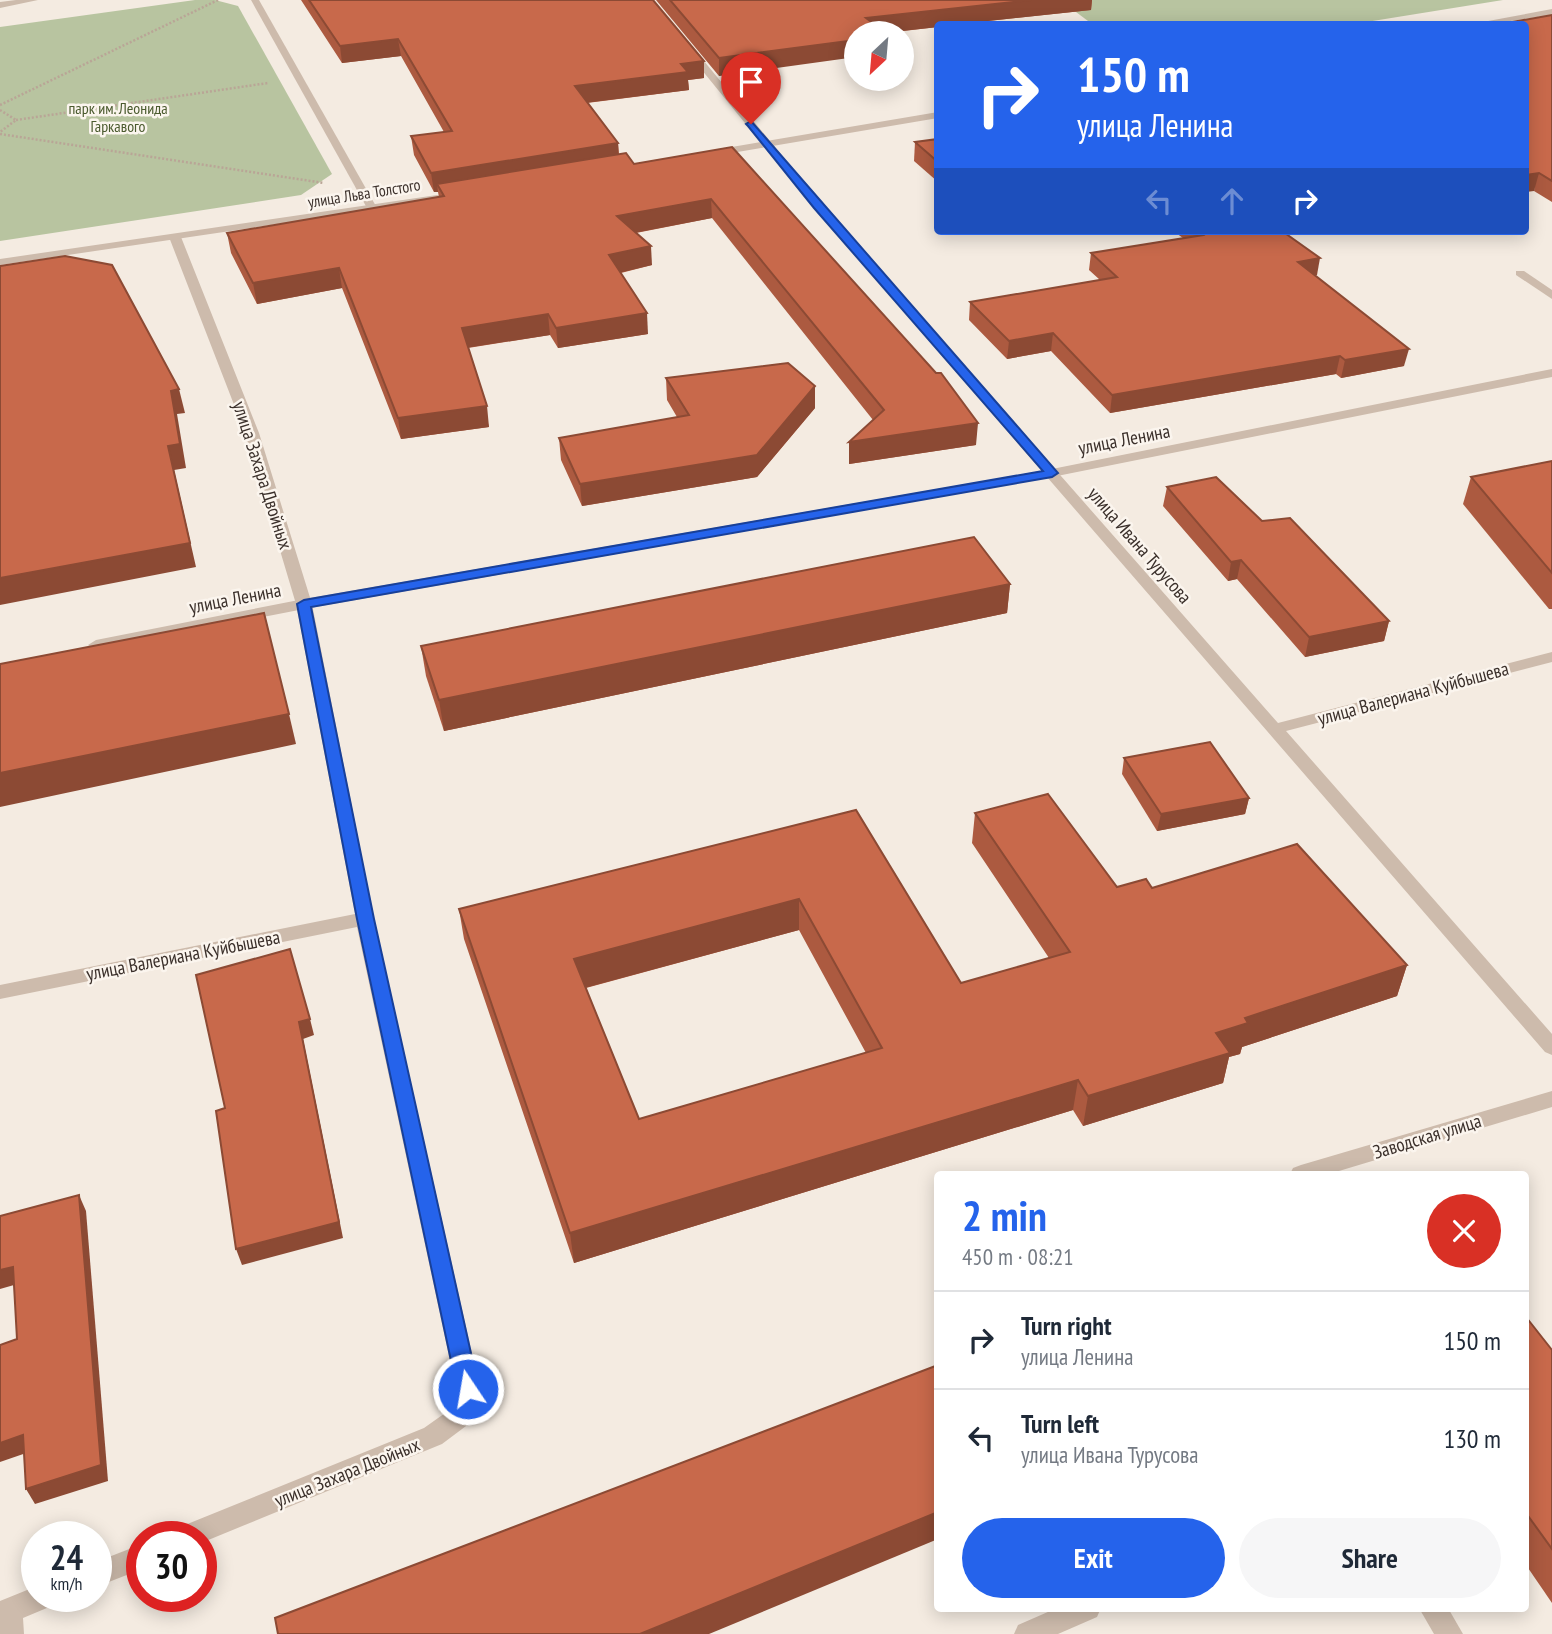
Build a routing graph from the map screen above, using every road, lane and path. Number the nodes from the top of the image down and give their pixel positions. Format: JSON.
{"nodes":[{"id":1,"x":34,"y":0,"type":"edge"},
{"id":2,"x":218,"y":0,"type":"edge"},
{"id":3,"x":256,"y":0,"type":"edge"},
{"id":4,"x":0,"y":5,"type":"edge"},
{"id":5,"x":1552,"y":12,"type":"edge"},
{"id":6,"x":1495,"y":21,"type":"edge"},
{"id":7,"x":682,"y":41,"type":"edge"},
{"id":8,"x":299,"y":78,"type":"junction"},
{"id":9,"x":0,"y":108,"type":"edge"},
{"id":10,"x":934,"y":116,"type":"edge"},
{"id":11,"x":16,"y":120,"type":"junction"},
{"id":12,"x":0,"y":133,"type":"edge"},
{"id":13,"x":768,"y":145,"type":"junction"},
{"id":14,"x":700,"y":156,"type":"edge"},
{"id":15,"x":361,"y":188,"type":"junction"},
{"id":16,"x":454,"y":195,"type":"edge"},
{"id":17,"x":372,"y":208,"type":"junction"},
{"id":18,"x":175,"y":237,"type":"junction"},
{"id":19,"x":0,"y":262,"type":"edge"},
{"id":20,"x":1520,"y":273,"type":"dead end"},
{"id":21,"x":1552,"y":295,"type":"edge"},
{"id":22,"x":1552,"y":373,"type":"edge"},
{"id":23,"x":1052,"y":473,"type":"junction"},
{"id":24,"x":304,"y":604,"type":"junction"},
{"id":25,"x":79,"y":649,"type":"edge"},
{"id":26,"x":1552,"y":657,"type":"edge"},
{"id":27,"x":1274,"y":729,"type":"junction"},
{"id":28,"x":365,"y":919,"type":"junction"},
{"id":29,"x":0,"y":992,"type":"edge"},
{"id":30,"x":1552,"y":1047,"type":"edge"},
{"id":31,"x":1552,"y":1099,"type":"edge"},
{"id":32,"x":1311,"y":1171,"type":"edge"},
{"id":33,"x":217,"y":1525,"type":"edge"},
{"id":34,"x":1079,"y":1612,"type":"edge"},
{"id":35,"x":1435,"y":1612,"type":"edge"},
{"id":36,"x":1027,"y":1634,"type":"edge"},
{"id":37,"x":1450,"y":1634,"type":"edge"}],
"edges":[{"from":1,"to":4,"type":"street"},
{"from":2,"to":9,"type":"path"},
{"from":3,"to":8,"type":"street"},
{"from":5,"to":6,"type":"street"},
{"from":7,"to":13,"type":"street","name":"улица Ивана Турусова"},
{"from":8,"to":11,"type":"path"},
{"from":8,"to":15,"type":"street"},
{"from":9,"to":11,"type":"path"},
{"from":10,"to":13,"type":"street"},
{"from":11,"to":12,"type":"path"},
{"from":12,"to":15,"type":"path"},
{"from":13,"to":14,"type":"street"},
{"from":13,"to":23,"type":"street","name":"улица Ивана Турусова"},
{"from":15,"to":17,"type":"street"},
{"from":16,"to":17,"type":"street","name":"улица Льва Толстого"},
{"from":17,"to":18,"type":"street","name":"улица Льва Толстого"},
{"from":18,"to":19,"type":"street","name":"улица Льва Толстого"},
{"from":18,"to":24,"type":"street","name":"улица Захара Двойных"},
{"from":20,"to":21,"type":"street"},
{"from":22,"to":23,"type":"street","name":"улица Ленина"},
{"from":23,"to":24,"type":"street","name":"улица Ленина"},
{"from":23,"to":27,"type":"street","name":"улица Ивана Турусова"},
{"from":24,"to":25,"type":"street","name":"улица Ленина"},
{"from":24,"to":28,"type":"street","name":"улица Захара Двойных"},
{"from":26,"to":27,"type":"street","name":"улица Валериана Куйбышева"},
{"from":27,"to":30,"type":"street","name":"улица Ивана Турусова"},
{"from":28,"to":29,"type":"street","name":"улица Валериана Куйбышева"},
{"from":28,"to":33,"type":"street","name":"улица Захара Двойных"},
{"from":31,"to":32,"type":"street","name":"Заводская улица"},
{"from":34,"to":36,"type":"street"},
{"from":35,"to":37,"type":"street"}]}
